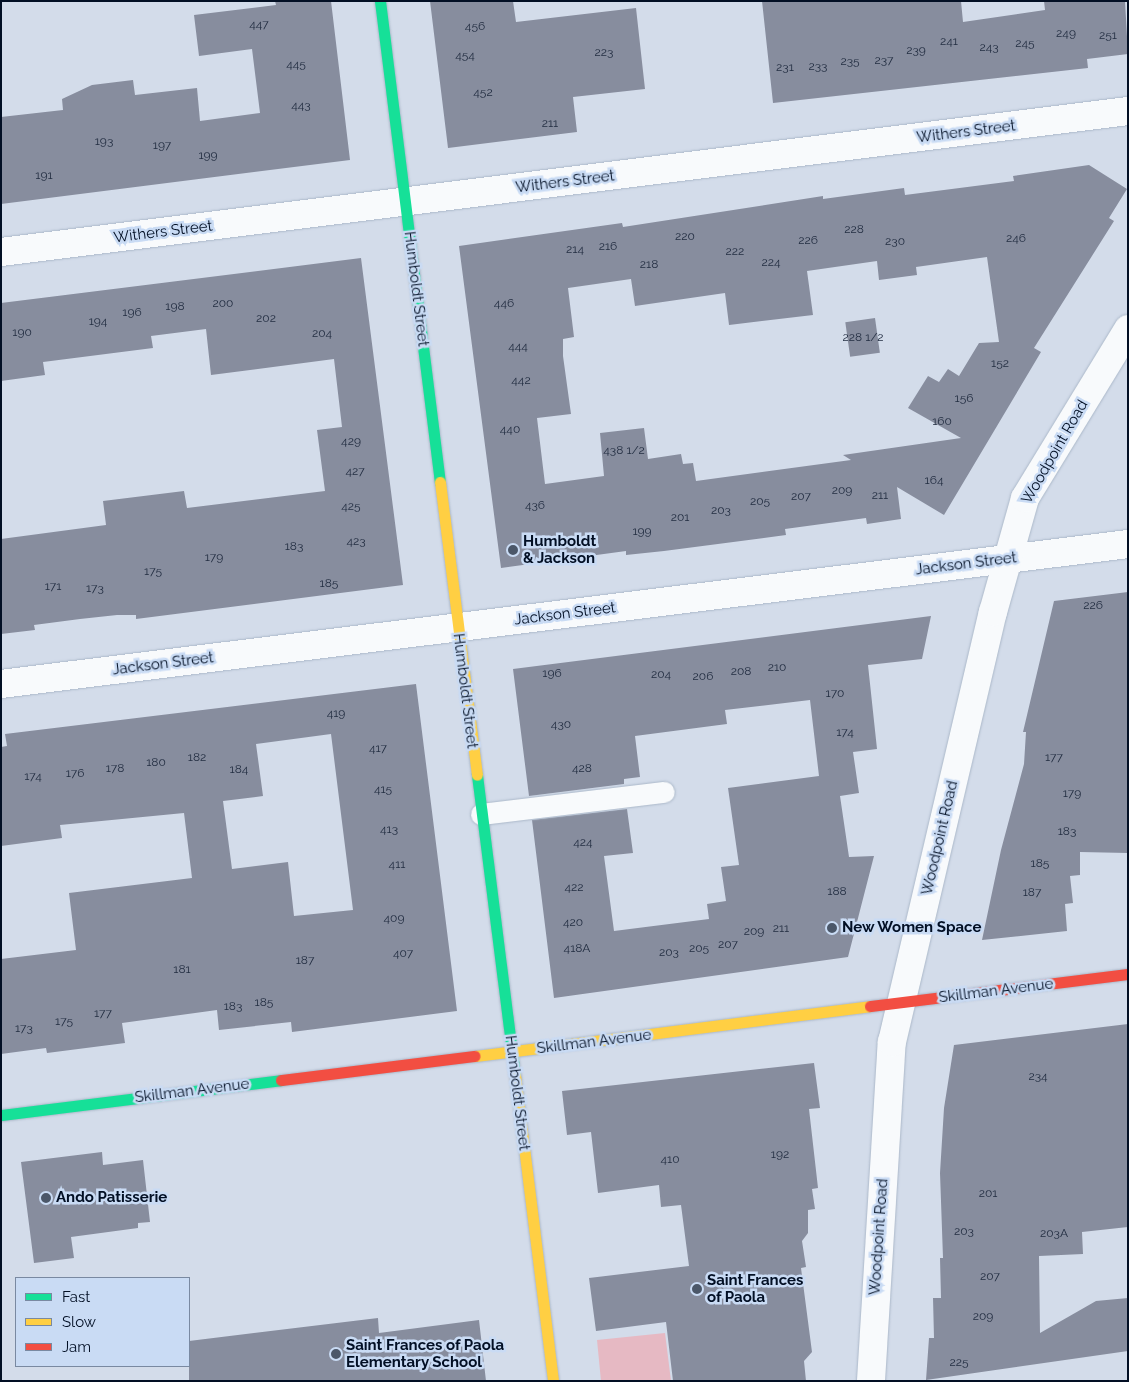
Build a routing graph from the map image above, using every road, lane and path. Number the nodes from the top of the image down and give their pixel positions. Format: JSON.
{"nodes":[{"id":1,"x":380,"y":1,"type":"edge"},
{"id":2,"x":1128,"y":111,"type":"edge"},
{"id":3,"x":405,"y":202,"type":"junction"},
{"id":4,"x":1,"y":252,"type":"edge"},
{"id":5,"x":1128,"y":329,"type":"edge"},
{"id":6,"x":1128,"y":544,"type":"edge"},
{"id":7,"x":1008,"y":558,"type":"junction"},
{"id":8,"x":457,"y":628,"type":"junction"},
{"id":9,"x":1,"y":684,"type":"edge"},
{"id":10,"x":664,"y":792,"type":"dead end"},
{"id":11,"x":481,"y":814,"type":"junction"},
{"id":12,"x":1128,"y":974,"type":"edge"},
{"id":13,"x":901,"y":1003,"type":"junction"},
{"id":14,"x":512,"y":1052,"type":"junction"},
{"id":15,"x":1,"y":1115,"type":"edge"},
{"id":16,"x":553,"y":1381,"type":"edge"},
{"id":17,"x":871,"y":1381,"type":"edge"}],
"edges":[{"from":1,"to":3,"type":"street","name":"Humboldt Street"},
{"from":2,"to":3,"type":"street","name":"Withers Street"},
{"from":3,"to":4,"type":"street","name":"Withers Street"},
{"from":3,"to":8,"type":"street","name":"Humboldt Street"},
{"from":5,"to":7,"type":"street","name":"Woodpoint Road"},
{"from":6,"to":7,"type":"street","name":"Jackson Street"},
{"from":7,"to":8,"type":"street","name":"Jackson Street"},
{"from":7,"to":13,"type":"street","name":"Woodpoint Road"},
{"from":8,"to":9,"type":"street","name":"Jackson Street"},
{"from":8,"to":11,"type":"street","name":"Humboldt Street"},
{"from":10,"to":11,"type":"lane"},
{"from":11,"to":14,"type":"street","name":"Humboldt Street"},
{"from":12,"to":13,"type":"street","name":"Skillman Avenue"},
{"from":13,"to":14,"type":"street","name":"Skillman Avenue"},
{"from":13,"to":17,"type":"street","name":"Woodpoint Road"},
{"from":14,"to":15,"type":"street","name":"Skillman Avenue"},
{"from":14,"to":16,"type":"street","name":"Humboldt Street"}]}
